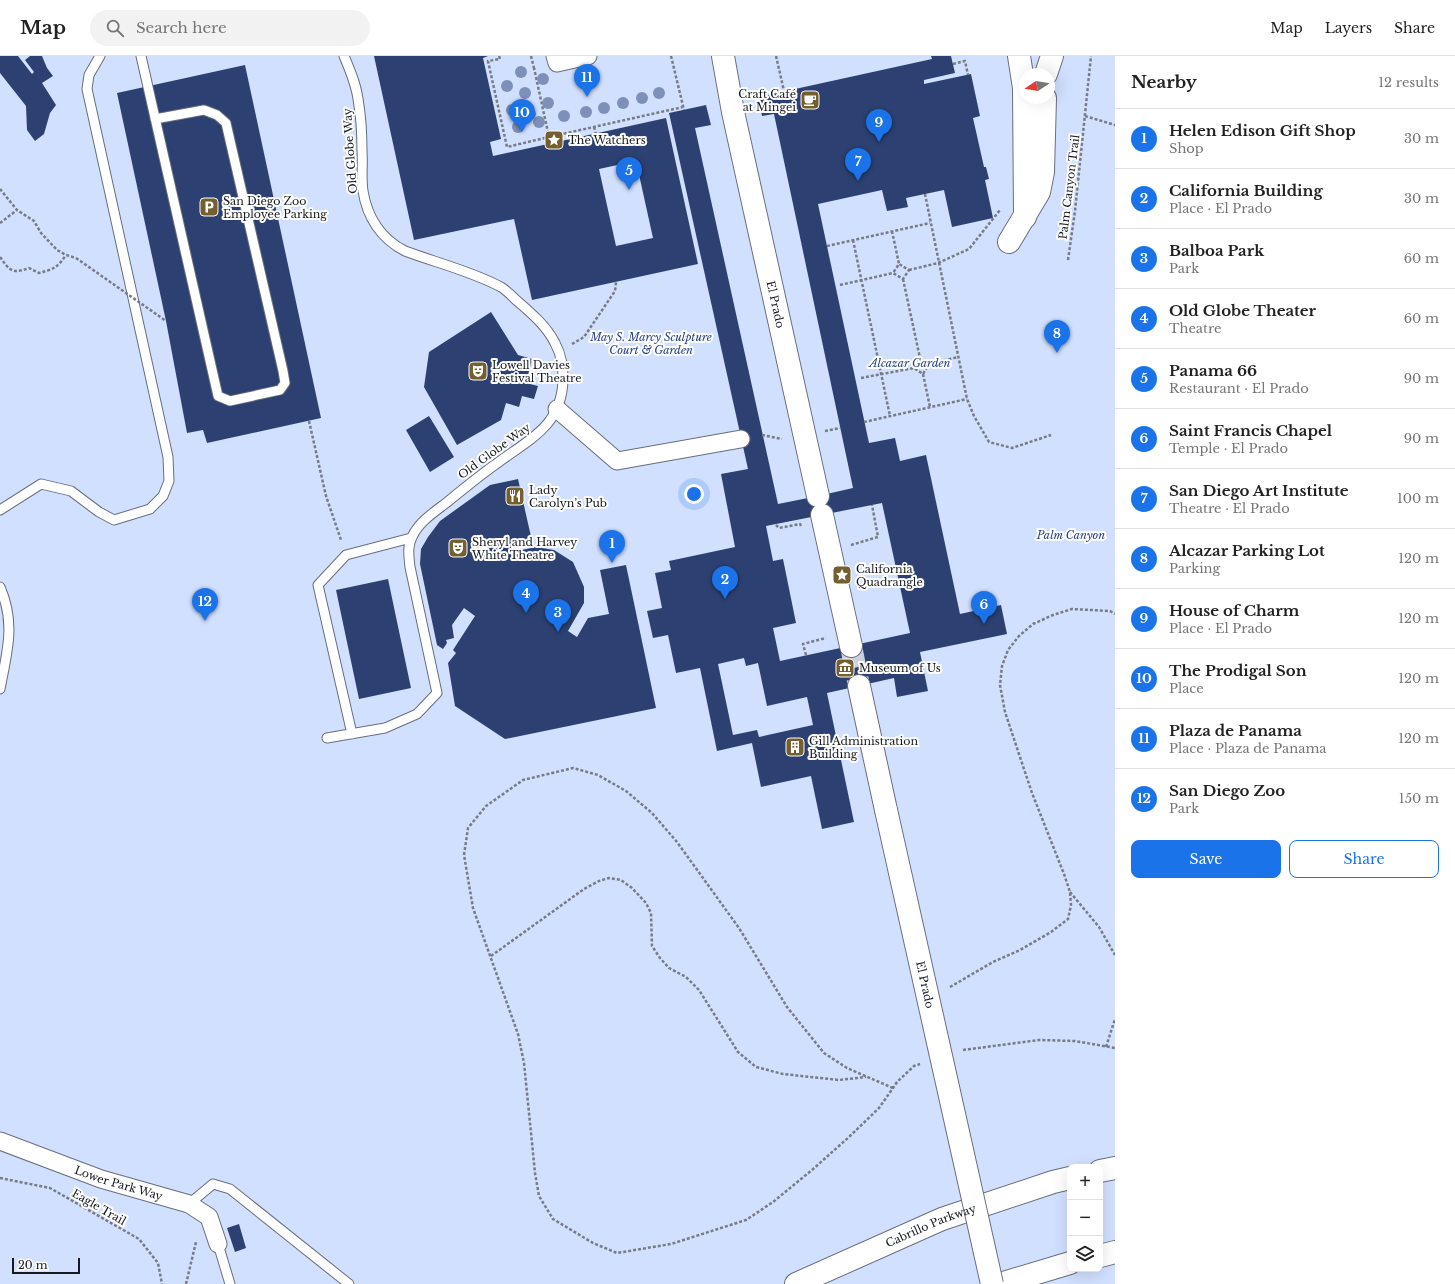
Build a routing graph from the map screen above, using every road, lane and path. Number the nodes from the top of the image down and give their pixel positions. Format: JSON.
{"nodes":[{"id":1,"x":100,"y":56,"type":"edge"},
{"id":2,"x":141,"y":56,"type":"edge"},
{"id":3,"x":344,"y":56,"type":"edge"},
{"id":4,"x":499,"y":56,"type":"edge"},
{"id":5,"x":555,"y":56,"type":"edge"},
{"id":6,"x":588,"y":56,"type":"edge"},
{"id":7,"x":671,"y":56,"type":"edge"},
{"id":8,"x":722,"y":56,"type":"edge"},
{"id":9,"x":776,"y":56,"type":"edge"},
{"id":10,"x":1019,"y":56,"type":"edge"},
{"id":11,"x":1052,"y":56,"type":"edge"},
{"id":12,"x":1091,"y":56,"type":"edge"},
{"id":13,"x":953,"y":64,"type":"dead end"},
{"id":14,"x":534,"y":68,"type":"dead end"},
{"id":15,"x":1048,"y":68,"type":"edge"},
{"id":16,"x":968,"y":75,"type":"dead end"},
{"id":17,"x":784,"y":91,"type":"dead end"},
{"id":18,"x":1045,"y":104,"type":"edge"},
{"id":19,"x":1085,"y":116,"type":"junction"},
{"id":20,"x":155,"y":119,"type":"junction"},
{"id":21,"x":1115,"y":126,"type":"edge"},
{"id":22,"x":594,"y":127,"type":"junction"},
{"id":23,"x":596,"y":134,"type":"dead end"},
{"id":24,"x":549,"y":138,"type":"junction"},
{"id":25,"x":0,"y":189,"type":"edge"},
{"id":26,"x":925,"y":194,"type":"dead end"},
{"id":27,"x":1002,"y":208,"type":"dead end"},
{"id":28,"x":17,"y":210,"type":"junction"},
{"id":29,"x":1025,"y":217,"type":"junction"},
{"id":30,"x":0,"y":223,"type":"edge"},
{"id":31,"x":930,"y":223,"type":"junction"},
{"id":32,"x":892,"y":231,"type":"junction"},
{"id":33,"x":853,"y":240,"type":"junction"},
{"id":34,"x":1009,"y":242,"type":"dead end"},
{"id":35,"x":827,"y":246,"type":"dead end"},
{"id":36,"x":66,"y":255,"type":"junction"},
{"id":37,"x":0,"y":257,"type":"edge"},
{"id":38,"x":1068,"y":260,"type":"dead end"},
{"id":39,"x":938,"y":263,"type":"junction"},
{"id":40,"x":899,"y":264,"type":"junction"},
{"id":41,"x":909,"y":270,"type":"junction"},
{"id":42,"x":893,"y":273,"type":"junction"},
{"id":43,"x":903,"y":279,"type":"junction"},
{"id":44,"x":861,"y":280,"type":"junction"},
{"id":45,"x":616,"y":282,"type":"dead end"},
{"id":46,"x":840,"y":285,"type":"dead end"},
{"id":47,"x":166,"y":321,"type":"dead end"},
{"id":48,"x":559,"y":351,"type":"junction"},
{"id":49,"x":958,"y":357,"type":"junction"},
{"id":50,"x":920,"y":358,"type":"junction"},
{"id":51,"x":929,"y":364,"type":"junction"},
{"id":52,"x":914,"y":368,"type":"junction"},
{"id":53,"x":881,"y":374,"type":"junction"},
{"id":54,"x":923,"y":374,"type":"junction"},
{"id":55,"x":861,"y":378,"type":"dead end"},
{"id":56,"x":967,"y":399,"type":"junction"},
{"id":57,"x":930,"y":407,"type":"junction"},
{"id":58,"x":557,"y":409,"type":"junction"},
{"id":59,"x":890,"y":416,"type":"junction"},
{"id":60,"x":309,"y":421,"type":"dead end"},
{"id":61,"x":864,"y":422,"type":"dead end"},
{"id":62,"x":840,"y":428,"type":"dead end"},
{"id":63,"x":821,"y":432,"type":"dead end"},
{"id":64,"x":762,"y":435,"type":"dead end"},
{"id":65,"x":1051,"y":435,"type":"dead end"},
{"id":66,"x":741,"y":439,"type":"dead end"},
{"id":67,"x":785,"y":439,"type":"dead end"},
{"id":68,"x":872,"y":505,"type":"dead end"},
{"id":69,"x":0,"y":510,"type":"edge"},
{"id":70,"x":776,"y":525,"type":"dead end"},
{"id":71,"x":802,"y":532,"type":"dead end"},
{"id":72,"x":411,"y":538,"type":"junction"},
{"id":73,"x":848,"y":546,"type":"dead end"},
{"id":74,"x":346,"y":555,"type":"junction"},
{"id":75,"x":0,"y":587,"type":"edge"},
{"id":76,"x":1115,"y":614,"type":"edge"},
{"id":77,"x":824,"y":631,"type":"dead end"},
{"id":78,"x":851,"y":646,"type":"tunnel mouth"},
{"id":79,"x":806,"y":655,"type":"dead end"},
{"id":80,"x":859,"y":686,"type":"tunnel mouth"},
{"id":81,"x":0,"y":689,"type":"edge"},
{"id":82,"x":352,"y":734,"type":"junction"},
{"id":83,"x":326,"y":738,"type":"dead end"},
{"id":84,"x":1070,"y":892,"type":"junction"},
{"id":85,"x":1115,"y":955,"type":"edge"},
{"id":86,"x":490,"y":956,"type":"junction"},
{"id":87,"x":950,"y":986,"type":"dead end"},
{"id":88,"x":1115,"y":1019,"type":"edge"},
{"id":89,"x":1106,"y":1047,"type":"junction"},
{"id":90,"x":1115,"y":1048,"type":"edge"},
{"id":91,"x":962,"y":1050,"type":"dead end"},
{"id":92,"x":921,"y":1063,"type":"dead end"},
{"id":93,"x":867,"y":1077,"type":"junction"},
{"id":94,"x":893,"y":1088,"type":"junction"},
{"id":95,"x":0,"y":1141,"type":"edge"},
{"id":96,"x":1115,"y":1168,"type":"edge"},
{"id":97,"x":1103,"y":1170,"type":"edge"},
{"id":98,"x":0,"y":1178,"type":"edge"},
{"id":99,"x":1067,"y":1179,"type":"edge"},
{"id":100,"x":189,"y":1204,"type":"junction"},
{"id":101,"x":196,"y":1241,"type":"dead end"},
{"id":102,"x":218,"y":1244,"type":"joint"},
{"id":103,"x":1115,"y":1252,"type":"edge"},
{"id":104,"x":1103,"y":1256,"type":"edge"},
{"id":105,"x":1103,"y":1257,"type":"edge"},
{"id":106,"x":1115,"y":1258,"type":"edge"},
{"id":107,"x":1067,"y":1264,"type":"edge"},
{"id":108,"x":162,"y":1284,"type":"edge"},
{"id":109,"x":186,"y":1284,"type":"edge"},
{"id":110,"x":230,"y":1284,"type":"edge"},
{"id":111,"x":349,"y":1284,"type":"edge"},
{"id":112,"x":796,"y":1284,"type":"edge"},
{"id":113,"x":992,"y":1284,"type":"edge"},
{"id":114,"x":1000,"y":1284,"type":"edge"}],
"edges":[{"from":1,"to":69,"type":"lane"},
{"from":2,"to":20,"type":"lane"},
{"from":3,"to":48,"type":"lane","name":"Old Globe Way"},
{"from":4,"to":24,"type":"path"},
{"from":5,"to":6,"type":"street"},
{"from":7,"to":22,"type":"path"},
{"from":8,"to":78,"type":"main road","name":"El Prado"},
{"from":9,"to":17,"type":"path"},
{"from":10,"to":29,"type":"main road"},
{"from":11,"to":15,"type":"main road"},
{"from":12,"to":19,"type":"path","name":"Palm Canyon Trail"},
{"from":13,"to":16,"type":"path"},
{"from":14,"to":24,"type":"path"},
{"from":18,"to":29,"type":"main road"},
{"from":19,"to":21,"type":"path"},
{"from":19,"to":38,"type":"path","name":"Palm Canyon Trail"},
{"from":20,"to":20,"type":"lane"},
{"from":22,"to":23,"type":"path"},
{"from":22,"to":24,"type":"path"},
{"from":25,"to":28,"type":"path"},
{"from":26,"to":31,"type":"path"},
{"from":27,"to":39,"type":"path"},
{"from":28,"to":30,"type":"path"},
{"from":28,"to":36,"type":"path"},
{"from":29,"to":34,"type":"main road"},
{"from":31,"to":32,"type":"path"},
{"from":31,"to":39,"type":"path"},
{"from":32,"to":33,"type":"path"},
{"from":32,"to":40,"type":"path"},
{"from":33,"to":35,"type":"path"},
{"from":33,"to":44,"type":"path"},
{"from":36,"to":37,"type":"path"},
{"from":36,"to":47,"type":"path","bridge":true},
{"from":39,"to":41,"type":"path"},
{"from":39,"to":49,"type":"path"},
{"from":40,"to":41,"type":"path"},
{"from":40,"to":42,"type":"path"},
{"from":41,"to":43,"type":"path"},
{"from":42,"to":43,"type":"path"},
{"from":42,"to":44,"type":"path"},
{"from":43,"to":50,"type":"path"},
{"from":44,"to":46,"type":"path"},
{"from":44,"to":53,"type":"path"},
{"from":45,"to":48,"type":"path"},
{"from":48,"to":58,"type":"lane","name":"Old Globe Way"},
{"from":49,"to":51,"type":"path"},
{"from":49,"to":56,"type":"path"},
{"from":50,"to":51,"type":"path"},
{"from":50,"to":52,"type":"path"},
{"from":51,"to":54,"type":"path"},
{"from":52,"to":53,"type":"path"},
{"from":52,"to":54,"type":"path"},
{"from":53,"to":55,"type":"path"},
{"from":53,"to":59,"type":"path"},
{"from":54,"to":57,"type":"path"},
{"from":56,"to":57,"type":"path"},
{"from":56,"to":65,"type":"path"},
{"from":57,"to":59,"type":"path"},
{"from":58,"to":66,"type":"street"},
{"from":58,"to":72,"type":"lane","name":"Old Globe Way"},
{"from":59,"to":61,"type":"path"},
{"from":60,"to":74,"type":"path"},
{"from":62,"to":63,"type":"path"},
{"from":64,"to":67,"type":"path"},
{"from":68,"to":73,"type":"path"},
{"from":70,"to":71,"type":"path"},
{"from":72,"to":74,"type":"lane"},
{"from":72,"to":82,"type":"lane"},
{"from":74,"to":82,"type":"lane"},
{"from":75,"to":81,"type":"lane"},
{"from":76,"to":84,"type":"path"},
{"from":77,"to":79,"type":"path"},
{"from":80,"to":113,"type":"main road","name":"El Prado","bridge":true},
{"from":82,"to":83,"type":"lane"},
{"from":84,"to":85,"type":"path"},
{"from":84,"to":87,"type":"path"},
{"from":86,"to":93,"type":"path"},
{"from":86,"to":93,"type":"path"},
{"from":86,"to":94,"type":"path"},
{"from":88,"to":89,"type":"path"},
{"from":89,"to":90,"type":"path"},
{"from":89,"to":91,"type":"path"},
{"from":92,"to":94,"type":"path"},
{"from":93,"to":94,"type":"path"},
{"from":95,"to":100,"type":"street","name":"Lower Park Way"},
{"from":96,"to":97,"type":"main road"},
{"from":98,"to":108,"type":"path","name":"Eagle Trail"},
{"from":99,"to":112,"type":"main road","name":"Cabrillo Parkway"},
{"from":100,"to":102,"type":"street","name":"Lower Park Way"},
{"from":100,"to":111,"type":"lane"},
{"from":101,"to":109,"type":"path"},
{"from":102,"to":110,"type":"lane"},
{"from":103,"to":104,"type":"main road"},
{"from":105,"to":106,"type":"main road"},
{"from":107,"to":114,"type":"main road"}]}
